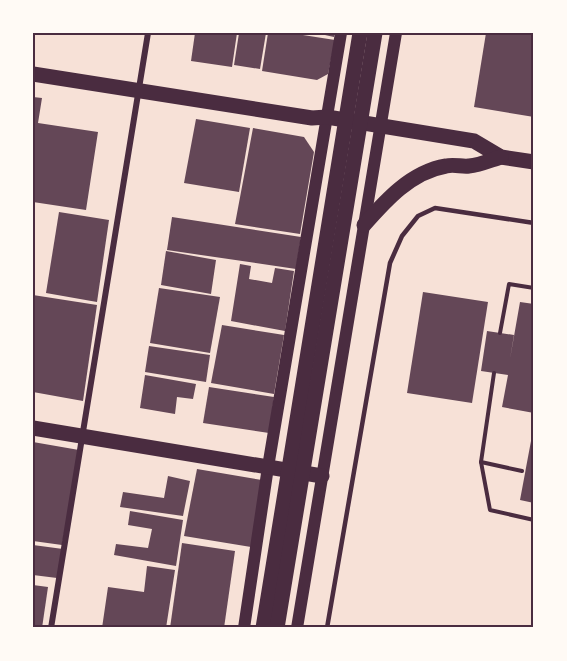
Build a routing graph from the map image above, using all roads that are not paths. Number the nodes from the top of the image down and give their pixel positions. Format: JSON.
{"nodes":[{"id":1,"x":148,"y":33,"type":"edge"},
{"id":2,"x":342,"y":33,"type":"edge"},
{"id":3,"x":360,"y":33,"type":"edge"},
{"id":4,"x":375,"y":33,"type":"edge"},
{"id":5,"x":396,"y":33,"type":"edge"},
{"id":6,"x":33,"y":74,"type":"edge"},
{"id":7,"x":138,"y":91,"type":"junction"},
{"id":8,"x":327,"y":117,"type":"junction"},
{"id":9,"x":380,"y":125,"type":"junction"},
{"id":10,"x":501,"y":157,"type":"junction"},
{"id":11,"x":534,"y":162,"type":"edge"},
{"id":12,"x":534,"y":223,"type":"edge"},
{"id":13,"x":364,"y":225,"type":"junction"},
{"id":14,"x":33,"y":428,"type":"edge"},
{"id":15,"x":83,"y":436,"type":"junction"},
{"id":16,"x":268,"y":467,"type":"junction"},
{"id":17,"x":322,"y":476,"type":"junction"},
{"id":18,"x":51,"y":628,"type":"edge"},
{"id":19,"x":244,"y":628,"type":"edge"},
{"id":20,"x":263,"y":628,"type":"edge"},
{"id":21,"x":277,"y":628,"type":"edge"},
{"id":22,"x":297,"y":628,"type":"edge"},
{"id":23,"x":327,"y":628,"type":"edge"}],
"edges":[{"from":1,"to":7,"type":"street"},
{"from":2,"to":8,"type":"main road"},
{"from":3,"to":20,"type":"main road"},
{"from":4,"to":21,"type":"main road"},
{"from":5,"to":9,"type":"main road"},
{"from":6,"to":7,"type":"main road"},
{"from":7,"to":8,"type":"main road"},
{"from":7,"to":15,"type":"street"},
{"from":8,"to":9,"type":"main road"},
{"from":8,"to":16,"type":"main road"},
{"from":9,"to":10,"type":"main road"},
{"from":9,"to":13,"type":"main road"},
{"from":10,"to":11,"type":"main road"},
{"from":10,"to":13,"type":"main road"},
{"from":12,"to":23,"type":"lane"},
{"from":13,"to":17,"type":"main road"},
{"from":14,"to":15,"type":"main road"},
{"from":15,"to":16,"type":"main road"},
{"from":15,"to":18,"type":"street"},
{"from":16,"to":17,"type":"main road"},
{"from":16,"to":19,"type":"main road"},
{"from":17,"to":22,"type":"main road"}]}
